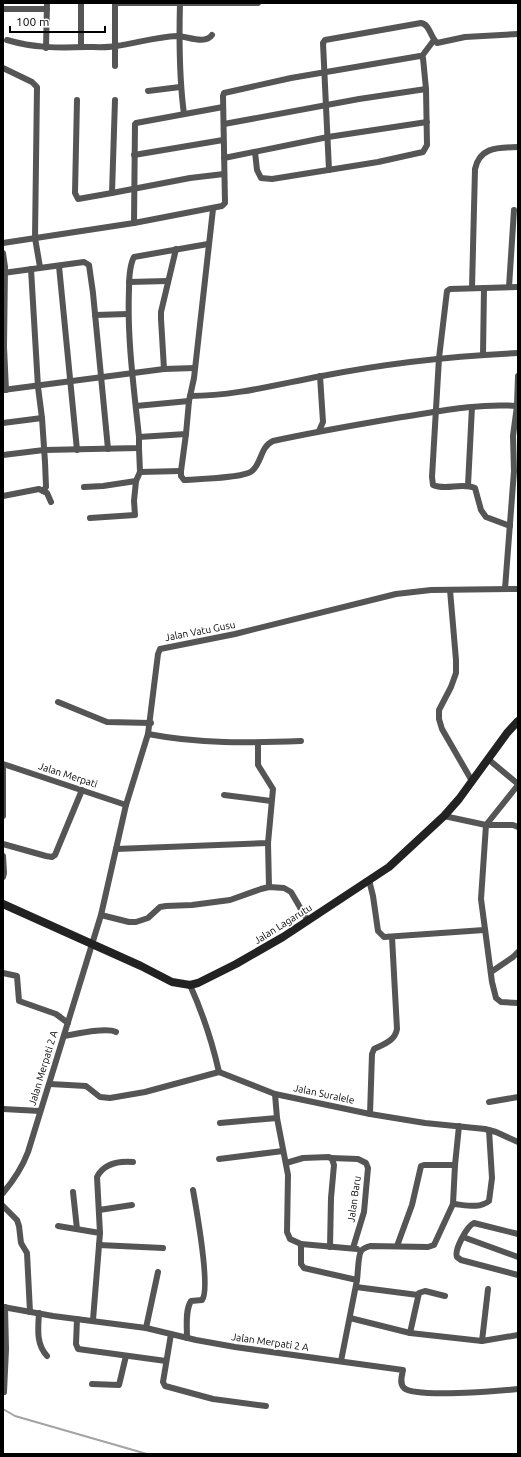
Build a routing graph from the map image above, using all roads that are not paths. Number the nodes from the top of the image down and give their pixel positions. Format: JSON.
{"nodes":[{"id":1,"x":80,"y":3,"type":"edge"},
{"id":2,"x":115,"y":3,"type":"edge"},
{"id":3,"x":180,"y":3,"type":"edge"},
{"id":4,"x":258,"y":3,"type":"edge"},
{"id":5,"x":47,"y":6,"type":"edge"},
{"id":6,"x":3,"y":9,"type":"edge"},
{"id":7,"x":212,"y":34,"type":"dead end"},
{"id":8,"x":518,"y":34,"type":"edge"},
{"id":9,"x":179,"y":36,"type":"junction"},
{"id":10,"x":7,"y":40,"type":"dead end"},
{"id":11,"x":434,"y":40,"type":"junction"},
{"id":12,"x":115,"y":46,"type":"junction"},
{"id":13,"x":81,"y":47,"type":"junction"},
{"id":14,"x":46,"y":48,"type":"junction"},
{"id":15,"x":422,"y":56,"type":"junction"},
{"id":16,"x":115,"y":66,"type":"dead end"},
{"id":17,"x":3,"y":68,"type":"edge"},
{"id":18,"x":325,"y":72,"type":"junction"},
{"id":19,"x":180,"y":87,"type":"junction"},
{"id":20,"x":426,"y":89,"type":"junction"},
{"id":21,"x":148,"y":91,"type":"dead end"},
{"id":22,"x":78,"y":100,"type":"dead end"},
{"id":23,"x":116,"y":100,"type":"dead end"},
{"id":24,"x":326,"y":105,"type":"junction"},
{"id":25,"x":223,"y":107,"type":"junction"},
{"id":26,"x":184,"y":114,"type":"junction"},
{"id":27,"x":427,"y":122,"type":"junction"},
{"id":28,"x":224,"y":124,"type":"junction"},
{"id":29,"x":328,"y":137,"type":"junction"},
{"id":30,"x":223,"y":140,"type":"junction"},
{"id":31,"x":518,"y":147,"type":"edge"},
{"id":32,"x":255,"y":152,"type":"junction"},
{"id":33,"x":134,"y":154,"type":"junction"},
{"id":34,"x":224,"y":158,"type":"junction"},
{"id":35,"x":329,"y":170,"type":"junction"},
{"id":36,"x":224,"y":174,"type":"junction"},
{"id":37,"x":134,"y":189,"type":"junction"},
{"id":38,"x":112,"y":193,"type":"junction"},
{"id":39,"x":213,"y":209,"type":"junction"},
{"id":40,"x":514,"y":210,"type":"dead end"},
{"id":41,"x":134,"y":223,"type":"junction"},
{"id":42,"x":35,"y":238,"type":"junction"},
{"id":43,"x":3,"y":244,"type":"edge"},
{"id":44,"x":208,"y":244,"type":"junction"},
{"id":45,"x":176,"y":249,"type":"junction"},
{"id":46,"x":3,"y":253,"type":"edge"},
{"id":47,"x":59,"y":266,"type":"junction"},
{"id":48,"x":40,"y":267,"type":"junction"},
{"id":49,"x":31,"y":269,"type":"junction"},
{"id":50,"x":4,"y":273,"type":"edge"},
{"id":51,"x":168,"y":281,"type":"junction"},
{"id":52,"x":129,"y":282,"type":"junction"},
{"id":53,"x":509,"y":287,"type":"junction"},
{"id":54,"x":518,"y":287,"type":"edge"},
{"id":55,"x":472,"y":288,"type":"junction"},
{"id":56,"x":484,"y":288,"type":"junction"},
{"id":57,"x":128,"y":314,"type":"junction"},
{"id":58,"x":95,"y":315,"type":"junction"},
{"id":59,"x":518,"y":353,"type":"edge"},
{"id":60,"x":483,"y":355,"type":"junction"},
{"id":61,"x":439,"y":358,"type":"junction"},
{"id":62,"x":195,"y":368,"type":"junction"},
{"id":63,"x":164,"y":369,"type":"junction"},
{"id":64,"x":132,"y":373,"type":"junction"},
{"id":65,"x":320,"y":376,"type":"junction"},
{"id":66,"x":518,"y":376,"type":"edge"},
{"id":67,"x":102,"y":377,"type":"junction"},
{"id":68,"x":70,"y":382,"type":"junction"},
{"id":69,"x":38,"y":386,"type":"junction"},
{"id":70,"x":5,"y":390,"type":"edge"},
{"id":71,"x":190,"y":399,"type":"junction"},
{"id":72,"x":136,"y":406,"type":"junction"},
{"id":73,"x":517,"y":406,"type":"junction"},
{"id":74,"x":472,"y":407,"type":"junction"},
{"id":75,"x":435,"y":412,"type":"junction"},
{"id":76,"x":42,"y":418,"type":"junction"},
{"id":77,"x":3,"y":423,"type":"edge"},
{"id":78,"x":319,"y":432,"type":"junction"},
{"id":79,"x":186,"y":434,"type":"junction"},
{"id":80,"x":139,"y":437,"type":"junction"},
{"id":81,"x":139,"y":448,"type":"junction"},
{"id":82,"x":108,"y":449,"type":"junction"},
{"id":83,"x":44,"y":450,"type":"junction"},
{"id":84,"x":77,"y":450,"type":"junction"},
{"id":85,"x":3,"y":454,"type":"edge"},
{"id":86,"x":181,"y":471,"type":"junction"},
{"id":87,"x":140,"y":472,"type":"junction"},
{"id":88,"x":136,"y":481,"type":"junction"},
{"id":89,"x":468,"y":485,"type":"junction"},
{"id":90,"x":84,"y":487,"type":"dead end"},
{"id":91,"x":43,"y":491,"type":"junction"},
{"id":92,"x":3,"y":496,"type":"edge"},
{"id":93,"x":51,"y":502,"type":"dead end"},
{"id":94,"x":90,"y":518,"type":"dead end"},
{"id":95,"x":510,"y":526,"type":"junction"},
{"id":96,"x":506,"y":589,"type":"junction"},
{"id":97,"x":518,"y":589,"type":"edge"},
{"id":98,"x":450,"y":590,"type":"junction"},
{"id":99,"x":58,"y":702,"type":"dead end"},
{"id":100,"x":518,"y":721,"type":"edge"},
{"id":101,"x":150,"y":723,"type":"junction"},
{"id":102,"x":148,"y":734,"type":"junction"},
{"id":103,"x":301,"y":741,"type":"dead end"},
{"id":104,"x":258,"y":743,"type":"junction"},
{"id":105,"x":488,"y":759,"type":"junction"},
{"id":106,"x":3,"y":764,"type":"edge"},
{"id":107,"x":472,"y":781,"type":"junction"},
{"id":108,"x":518,"y":784,"type":"edge"},
{"id":109,"x":82,"y":790,"type":"junction"},
{"id":110,"x":224,"y":795,"type":"dead end"},
{"id":111,"x":271,"y":801,"type":"junction"},
{"id":112,"x":126,"y":805,"type":"junction"},
{"id":113,"x":3,"y":816,"type":"edge"},
{"id":114,"x":444,"y":816,"type":"junction"},
{"id":115,"x":486,"y":825,"type":"junction"},
{"id":116,"x":518,"y":827,"type":"edge"},
{"id":117,"x":268,"y":843,"type":"junction"},
{"id":118,"x":3,"y":844,"type":"edge"},
{"id":119,"x":116,"y":849,"type":"junction"},
{"id":120,"x":3,"y":856,"type":"edge"},
{"id":121,"x":3,"y":877,"type":"edge"},
{"id":122,"x":369,"y":880,"type":"junction"},
{"id":123,"x":269,"y":887,"type":"junction"},
{"id":124,"x":3,"y":904,"type":"edge"},
{"id":125,"x":101,"y":916,"type":"junction"},
{"id":126,"x":308,"y":921,"type":"junction"},
{"id":127,"x":484,"y":930,"type":"junction"},
{"id":128,"x":392,"y":937,"type":"junction"},
{"id":129,"x":92,"y":944,"type":"junction"},
{"id":130,"x":518,"y":952,"type":"edge"},
{"id":131,"x":491,"y":972,"type":"junction"},
{"id":132,"x":3,"y":973,"type":"edge"},
{"id":133,"x":190,"y":985,"type":"junction"},
{"id":134,"x":518,"y":1003,"type":"edge"},
{"id":135,"x":68,"y":1023,"type":"junction"},
{"id":136,"x":116,"y":1032,"type":"dead end"},
{"id":137,"x":64,"y":1036,"type":"junction"},
{"id":138,"x":219,"y":1072,"type":"junction"},
{"id":139,"x":50,"y":1084,"type":"junction"},
{"id":140,"x":275,"y":1094,"type":"junction"},
{"id":141,"x":518,"y":1097,"type":"edge"},
{"id":142,"x":489,"y":1102,"type":"dead end"},
{"id":143,"x":3,"y":1109,"type":"edge"},
{"id":144,"x":40,"y":1111,"type":"junction"},
{"id":145,"x":370,"y":1114,"type":"junction"},
{"id":146,"x":277,"y":1118,"type":"junction"},
{"id":147,"x":220,"y":1123,"type":"dead end"},
{"id":148,"x":459,"y":1126,"type":"junction"},
{"id":149,"x":489,"y":1130,"type":"junction"},
{"id":150,"x":518,"y":1142,"type":"edge"},
{"id":151,"x":282,"y":1151,"type":"junction"},
{"id":152,"x":219,"y":1158,"type":"dead end"},
{"id":153,"x":332,"y":1158,"type":"junction"},
{"id":154,"x":133,"y":1162,"type":"dead end"},
{"id":155,"x":286,"y":1163,"type":"junction"},
{"id":156,"x":454,"y":1165,"type":"junction"},
{"id":157,"x":193,"y":1190,"type":"dead end"},
{"id":158,"x":73,"y":1192,"type":"dead end"},
{"id":159,"x":3,"y":1193,"type":"edge"},
{"id":160,"x":453,"y":1204,"type":"junction"},
{"id":161,"x":132,"y":1205,"type":"dead end"},
{"id":162,"x":3,"y":1206,"type":"edge"},
{"id":163,"x":99,"y":1210,"type":"junction"},
{"id":164,"x":58,"y":1226,"type":"dead end"},
{"id":165,"x":76,"y":1229,"type":"junction"},
{"id":166,"x":100,"y":1233,"type":"junction"},
{"id":167,"x":518,"y":1234,"type":"edge"},
{"id":168,"x":463,"y":1238,"type":"junction"},
{"id":169,"x":301,"y":1244,"type":"junction"},
{"id":170,"x":99,"y":1245,"type":"junction"},
{"id":171,"x":397,"y":1246,"type":"junction"},
{"id":172,"x":330,"y":1247,"type":"junction"},
{"id":173,"x":163,"y":1248,"type":"dead end"},
{"id":174,"x":353,"y":1248,"type":"junction"},
{"id":175,"x":361,"y":1250,"type":"junction"},
{"id":176,"x":518,"y":1257,"type":"edge"},
{"id":177,"x":158,"y":1272,"type":"dead end"},
{"id":178,"x":518,"y":1275,"type":"edge"},
{"id":179,"x":357,"y":1280,"type":"junction"},
{"id":180,"x":356,"y":1287,"type":"junction"},
{"id":181,"x":488,"y":1289,"type":"dead end"},
{"id":182,"x":418,"y":1295,"type":"junction"},
{"id":183,"x":445,"y":1296,"type":"dead end"},
{"id":184,"x":4,"y":1307,"type":"edge"},
{"id":185,"x":30,"y":1312,"type":"junction"},
{"id":186,"x":39,"y":1313,"type":"junction"},
{"id":187,"x":77,"y":1318,"type":"junction"},
{"id":188,"x":350,"y":1318,"type":"junction"},
{"id":189,"x":93,"y":1320,"type":"junction"},
{"id":190,"x":146,"y":1328,"type":"junction"},
{"id":191,"x":410,"y":1333,"type":"junction"},
{"id":192,"x":171,"y":1334,"type":"junction"},
{"id":193,"x":518,"y":1335,"type":"edge"},
{"id":194,"x":187,"y":1338,"type":"junction"},
{"id":195,"x":482,"y":1341,"type":"junction"},
{"id":196,"x":47,"y":1356,"type":"dead end"},
{"id":197,"x":126,"y":1356,"type":"junction"},
{"id":198,"x":166,"y":1361,"type":"junction"},
{"id":199,"x":341,"y":1361,"type":"junction"},
{"id":200,"x":92,"y":1384,"type":"dead end"},
{"id":201,"x":518,"y":1390,"type":"edge"},
{"id":202,"x":4,"y":1392,"type":"dead end"},
{"id":203,"x":266,"y":1406,"type":"dead end"}],
"edges":[{"from":1,"to":13,"type":"street"},
{"from":2,"to":3,"type":"street"},
{"from":2,"to":12,"type":"street"},
{"from":3,"to":4,"type":"street"},
{"from":3,"to":9,"type":"street"},
{"from":5,"to":6,"type":"street"},
{"from":5,"to":14,"type":"street"},
{"from":7,"to":9,"type":"street"},
{"from":8,"to":11,"type":"street"},
{"from":9,"to":12,"type":"street"},
{"from":9,"to":19,"type":"street"},
{"from":10,"to":14,"type":"street"},
{"from":11,"to":15,"type":"street"},
{"from":11,"to":18,"type":"street"},
{"from":12,"to":13,"type":"street"},
{"from":12,"to":16,"type":"street"},
{"from":13,"to":14,"type":"street"},
{"from":15,"to":18,"type":"street"},
{"from":15,"to":20,"type":"street"},
{"from":17,"to":42,"type":"street"},
{"from":18,"to":24,"type":"street"},
{"from":18,"to":25,"type":"street"},
{"from":19,"to":21,"type":"street"},
{"from":19,"to":26,"type":"street"},
{"from":20,"to":24,"type":"street"},
{"from":20,"to":27,"type":"street"},
{"from":22,"to":38,"type":"street"},
{"from":23,"to":38,"type":"street"},
{"from":24,"to":28,"type":"street"},
{"from":24,"to":29,"type":"street"},
{"from":25,"to":26,"type":"street"},
{"from":25,"to":28,"type":"street"},
{"from":26,"to":33,"type":"street"},
{"from":27,"to":29,"type":"street"},
{"from":27,"to":35,"type":"street"},
{"from":28,"to":30,"type":"street"},
{"from":29,"to":32,"type":"street"},
{"from":29,"to":35,"type":"street"},
{"from":30,"to":33,"type":"street"},
{"from":30,"to":34,"type":"street"},
{"from":31,"to":55,"type":"street"},
{"from":32,"to":34,"type":"street"},
{"from":32,"to":35,"type":"street"},
{"from":33,"to":37,"type":"street"},
{"from":34,"to":36,"type":"street"},
{"from":36,"to":37,"type":"street"},
{"from":36,"to":39,"type":"street"},
{"from":37,"to":38,"type":"street"},
{"from":37,"to":41,"type":"street"},
{"from":39,"to":41,"type":"street"},
{"from":39,"to":44,"type":"street"},
{"from":40,"to":53,"type":"street"},
{"from":41,"to":42,"type":"street"},
{"from":42,"to":43,"type":"street"},
{"from":42,"to":48,"type":"street"},
{"from":44,"to":45,"type":"street"},
{"from":44,"to":62,"type":"street"},
{"from":45,"to":51,"type":"street"},
{"from":45,"to":52,"type":"street"},
{"from":46,"to":50,"type":"street"},
{"from":47,"to":48,"type":"street"},
{"from":47,"to":58,"type":"street"},
{"from":47,"to":68,"type":"street"},
{"from":48,"to":49,"type":"street"},
{"from":49,"to":50,"type":"street"},
{"from":49,"to":69,"type":"street"},
{"from":50,"to":70,"type":"street"},
{"from":51,"to":52,"type":"street"},
{"from":51,"to":63,"type":"street"},
{"from":52,"to":57,"type":"street"},
{"from":53,"to":54,"type":"street"},
{"from":53,"to":56,"type":"street"},
{"from":55,"to":56,"type":"street"},
{"from":55,"to":61,"type":"street"},
{"from":56,"to":60,"type":"street"},
{"from":57,"to":58,"type":"street"},
{"from":57,"to":64,"type":"street"},
{"from":58,"to":67,"type":"street"},
{"from":59,"to":60,"type":"street"},
{"from":60,"to":61,"type":"street"},
{"from":61,"to":65,"type":"street"},
{"from":61,"to":75,"type":"street"},
{"from":62,"to":63,"type":"street"},
{"from":62,"to":71,"type":"street"},
{"from":63,"to":64,"type":"street"},
{"from":64,"to":67,"type":"street"},
{"from":64,"to":72,"type":"street"},
{"from":65,"to":71,"type":"street"},
{"from":65,"to":78,"type":"street"},
{"from":66,"to":73,"type":"street"},
{"from":67,"to":68,"type":"street"},
{"from":67,"to":82,"type":"street"},
{"from":68,"to":69,"type":"street"},
{"from":68,"to":84,"type":"street"},
{"from":69,"to":70,"type":"street"},
{"from":69,"to":76,"type":"street"},
{"from":71,"to":72,"type":"street"},
{"from":71,"to":79,"type":"street"},
{"from":72,"to":80,"type":"street"},
{"from":73,"to":74,"type":"street"},
{"from":73,"to":95,"type":"street"},
{"from":74,"to":75,"type":"street"},
{"from":74,"to":89,"type":"street"},
{"from":75,"to":78,"type":"street"},
{"from":75,"to":89,"type":"street"},
{"from":76,"to":77,"type":"street"},
{"from":76,"to":83,"type":"street"},
{"from":78,"to":86,"type":"street"},
{"from":79,"to":80,"type":"street"},
{"from":79,"to":86,"type":"street"},
{"from":80,"to":81,"type":"street"},
{"from":81,"to":82,"type":"street"},
{"from":81,"to":87,"type":"street"},
{"from":82,"to":84,"type":"street"},
{"from":83,"to":84,"type":"street"},
{"from":83,"to":85,"type":"street"},
{"from":83,"to":91,"type":"street"},
{"from":86,"to":87,"type":"street"},
{"from":87,"to":88,"type":"street"},
{"from":88,"to":90,"type":"street"},
{"from":88,"to":94,"type":"street"},
{"from":89,"to":95,"type":"street"},
{"from":91,"to":92,"type":"street"},
{"from":91,"to":93,"type":"street"},
{"from":95,"to":96,"type":"street"},
{"from":96,"to":97,"type":"street","name":"Jalan Vatu Gusu"},
{"from":96,"to":98,"type":"street","name":"Jalan Vatu Gusu"},
{"from":98,"to":101,"type":"street","name":"Jalan Vatu Gusu"},
{"from":98,"to":107,"type":"street"},
{"from":99,"to":101,"type":"street"},
{"from":100,"to":105,"type":"street","name":"Jalan Lagarutu"},
{"from":101,"to":102,"type":"street","name":"Jalan Vatu Gusu"},
{"from":102,"to":104,"type":"street"},
{"from":102,"to":112,"type":"street","name":"Jalan Vatu Gusu"},
{"from":103,"to":104,"type":"street"},
{"from":104,"to":111,"type":"street"},
{"from":105,"to":107,"type":"street","name":"Jalan Lagarutu"},
{"from":105,"to":108,"type":"street"},
{"from":106,"to":109,"type":"street","name":"Jalan Merpati"},
{"from":106,"to":113,"type":"street"},
{"from":107,"to":114,"type":"street","name":"Jalan Lagarutu"},
{"from":108,"to":115,"type":"street"},
{"from":109,"to":112,"type":"street","name":"Jalan Merpati"},
{"from":109,"to":118,"type":"street"},
{"from":110,"to":111,"type":"street"},
{"from":111,"to":117,"type":"street"},
{"from":112,"to":119,"type":"street","name":"Jalan Vatu Gusu"},
{"from":114,"to":115,"type":"street"},
{"from":114,"to":122,"type":"street","name":"Jalan Lagarutu"},
{"from":115,"to":116,"type":"street"},
{"from":115,"to":127,"type":"street"},
{"from":117,"to":119,"type":"street"},
{"from":117,"to":123,"type":"street"},
{"from":119,"to":125,"type":"street","name":"Jalan Vatu Gusu"},
{"from":120,"to":121,"type":"street"},
{"from":122,"to":126,"type":"street","name":"Jalan Lagarutu"},
{"from":122,"to":128,"type":"street"},
{"from":123,"to":125,"type":"street"},
{"from":123,"to":126,"type":"street"},
{"from":124,"to":129,"type":"street"},
{"from":125,"to":129,"type":"street","name":"Jalan Vatu Gusu"},
{"from":126,"to":133,"type":"street","name":"Jalan Lagarutu"},
{"from":127,"to":128,"type":"street"},
{"from":127,"to":131,"type":"street"},
{"from":128,"to":145,"type":"street"},
{"from":129,"to":133,"type":"street"},
{"from":129,"to":135,"type":"street","name":"Jalan Merpati 2 A"},
{"from":130,"to":131,"type":"street"},
{"from":131,"to":134,"type":"street"},
{"from":132,"to":135,"type":"street"},
{"from":133,"to":138,"type":"street"},
{"from":135,"to":137,"type":"street","name":"Jalan Merpati 2 A"},
{"from":136,"to":137,"type":"street"},
{"from":137,"to":139,"type":"street","name":"Jalan Merpati 2 A"},
{"from":138,"to":139,"type":"street"},
{"from":138,"to":140,"type":"street","name":"Jalan Suralele"},
{"from":139,"to":144,"type":"street","name":"Jalan Merpati 2 A"},
{"from":140,"to":145,"type":"street","name":"Jalan Suralele"},
{"from":140,"to":146,"type":"street"},
{"from":141,"to":142,"type":"street"},
{"from":143,"to":144,"type":"street"},
{"from":144,"to":159,"type":"street","name":"Jalan Merpati 2 A"},
{"from":145,"to":148,"type":"street","name":"Jalan Suralele"},
{"from":146,"to":147,"type":"street"},
{"from":146,"to":151,"type":"street"},
{"from":148,"to":149,"type":"street","name":"Jalan Suralele"},
{"from":148,"to":156,"type":"street"},
{"from":149,"to":150,"type":"street","name":"Jalan Suralele"},
{"from":149,"to":160,"type":"street"},
{"from":151,"to":152,"type":"street"},
{"from":151,"to":155,"type":"street"},
{"from":153,"to":155,"type":"street"},
{"from":153,"to":172,"type":"street"},
{"from":153,"to":174,"type":"street","name":"Jalan Baru"},
{"from":154,"to":163,"type":"street"},
{"from":155,"to":169,"type":"street"},
{"from":156,"to":160,"type":"street"},
{"from":156,"to":171,"type":"street"},
{"from":157,"to":194,"type":"street"},
{"from":158,"to":165,"type":"street"},
{"from":160,"to":171,"type":"street"},
{"from":161,"to":163,"type":"street"},
{"from":162,"to":185,"type":"street"},
{"from":163,"to":166,"type":"street"},
{"from":164,"to":165,"type":"street"},
{"from":165,"to":166,"type":"street"},
{"from":166,"to":170,"type":"street"},
{"from":167,"to":168,"type":"street"},
{"from":168,"to":176,"type":"street"},
{"from":168,"to":178,"type":"street"},
{"from":169,"to":172,"type":"street"},
{"from":169,"to":179,"type":"street"},
{"from":170,"to":173,"type":"street"},
{"from":170,"to":189,"type":"street"},
{"from":171,"to":175,"type":"street"},
{"from":172,"to":174,"type":"street"},
{"from":174,"to":175,"type":"street"},
{"from":175,"to":179,"type":"street"},
{"from":177,"to":190,"type":"street"},
{"from":179,"to":180,"type":"street"},
{"from":180,"to":182,"type":"street"},
{"from":180,"to":188,"type":"street"},
{"from":181,"to":195,"type":"street"},
{"from":182,"to":183,"type":"street"},
{"from":182,"to":191,"type":"street"},
{"from":184,"to":185,"type":"street","name":"Jalan Merpati 2 A"},
{"from":184,"to":202,"type":"street"},
{"from":185,"to":186,"type":"street","name":"Jalan Merpati 2 A"},
{"from":186,"to":187,"type":"street","name":"Jalan Merpati 2 A"},
{"from":186,"to":196,"type":"street"},
{"from":187,"to":189,"type":"street","name":"Jalan Merpati 2 A"},
{"from":187,"to":197,"type":"street"},
{"from":188,"to":191,"type":"street"},
{"from":188,"to":199,"type":"street"},
{"from":189,"to":190,"type":"street","name":"Jalan Merpati 2 A"},
{"from":190,"to":192,"type":"street","name":"Jalan Merpati 2 A"},
{"from":191,"to":195,"type":"street"},
{"from":192,"to":194,"type":"street","name":"Jalan Merpati 2 A"},
{"from":192,"to":198,"type":"street"},
{"from":193,"to":195,"type":"street"},
{"from":194,"to":199,"type":"street","name":"Jalan Merpati 2 A"},
{"from":197,"to":198,"type":"street"},
{"from":197,"to":200,"type":"street"},
{"from":198,"to":203,"type":"street"},
{"from":199,"to":201,"type":"street","name":"Jalan Merpati 2 A"}]}
